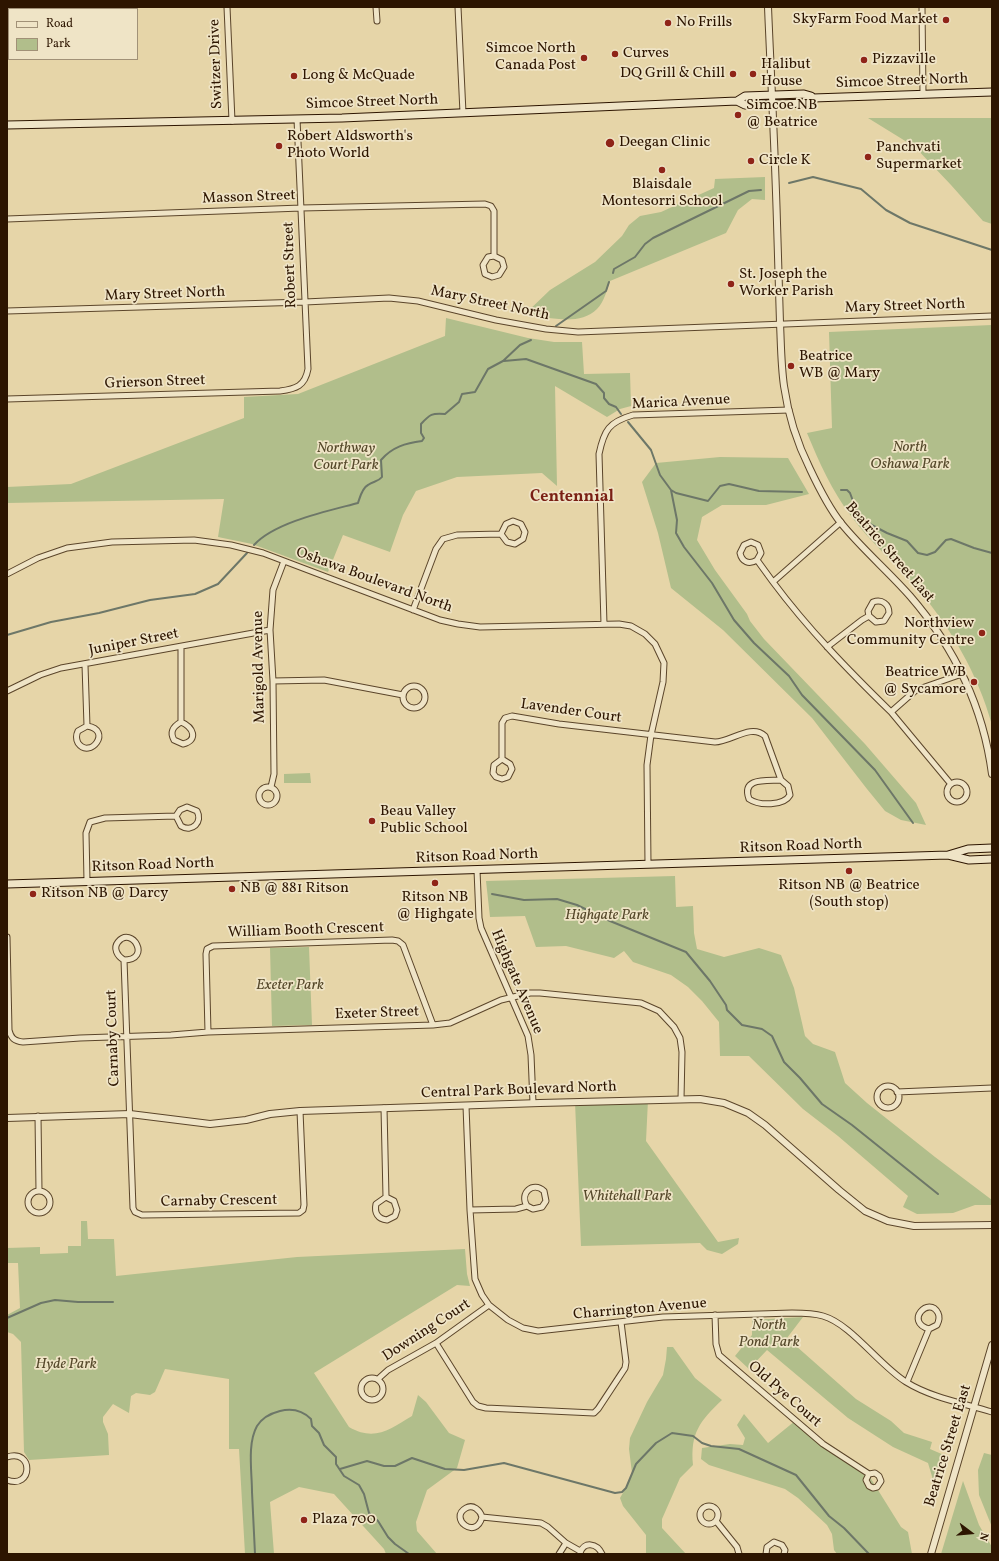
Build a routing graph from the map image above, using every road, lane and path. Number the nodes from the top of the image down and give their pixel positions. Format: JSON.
{"nodes":[{"id":1,"x":227,"y":7,"type":"edge"},
{"id":2,"x":376,"y":7,"type":"edge"},
{"id":3,"x":458,"y":7,"type":"edge"},
{"id":4,"x":768,"y":7,"type":"edge"},
{"id":5,"x":922,"y":7,"type":"edge"},
{"id":6,"x":377,"y":21,"type":"dead end"},
{"id":7,"x":992,"y":92,"type":"edge"},
{"id":8,"x":923,"y":94,"type":"junction"},
{"id":9,"x":773,"y":95,"type":"junction"},
{"id":10,"x":813,"y":98,"type":"junction"},
{"id":11,"x":737,"y":101,"type":"junction"},
{"id":12,"x":773,"y":104,"type":"junction"},
{"id":13,"x":463,"y":113,"type":"junction"},
{"id":14,"x":297,"y":119,"type":"junction"},
{"id":15,"x":232,"y":121,"type":"junction"},
{"id":16,"x":7,"y":125,"type":"edge"},
{"id":17,"x":301,"y":208,"type":"junction"},
{"id":18,"x":7,"y":219,"type":"edge"},
{"id":19,"x":494,"y":256,"type":"junction"},
{"id":20,"x":305,"y":302,"type":"junction"},
{"id":21,"x":7,"y":311,"type":"edge"},
{"id":22,"x":992,"y":316,"type":"edge"},
{"id":23,"x":780,"y":324,"type":"junction"},
{"id":24,"x":301,"y":384,"type":"joint"},
{"id":25,"x":7,"y":399,"type":"edge"},
{"id":26,"x":788,"y":410,"type":"junction"},
{"id":27,"x":840,"y":522,"type":"junction"},
{"id":28,"x":501,"y":534,"type":"junction"},
{"id":29,"x":757,"y":560,"type":"junction"},
{"id":30,"x":284,"y":561,"type":"junction"},
{"id":31,"x":7,"y":574,"type":"edge"},
{"id":32,"x":773,"y":582,"type":"junction"},
{"id":33,"x":413,"y":610,"type":"junction"},
{"id":34,"x":869,"y":616,"type":"junction"},
{"id":35,"x":604,"y":624,"type":"junction"},
{"id":36,"x":270,"y":630,"type":"junction"},
{"id":37,"x":180,"y":647,"type":"junction"},
{"id":38,"x":827,"y":647,"type":"junction"},
{"id":39,"x":85,"y":665,"type":"junction"},
{"id":40,"x":962,"y":674,"type":"junction"},
{"id":41,"x":273,"y":681,"type":"junction"},
{"id":42,"x":7,"y":691,"type":"edge"},
{"id":43,"x":403,"y":695,"type":"junction"},
{"id":44,"x":891,"y":712,"type":"junction"},
{"id":45,"x":181,"y":722,"type":"junction"},
{"id":46,"x":87,"y":726,"type":"junction"},
{"id":47,"x":651,"y":735,"type":"junction"},
{"id":48,"x":502,"y":759,"type":"dead end"},
{"id":49,"x":992,"y":774,"type":"edge"},
{"id":50,"x":781,"y":780,"type":"junction"},
{"id":51,"x":950,"y":783,"type":"junction"},
{"id":52,"x":271,"y":787,"type":"dead end"},
{"id":53,"x":176,"y":816,"type":"junction"},
{"id":54,"x":992,"y":848,"type":"edge"},
{"id":55,"x":948,"y":855,"type":"junction"},
{"id":56,"x":992,"y":860,"type":"edge"},
{"id":57,"x":648,"y":864,"type":"junction"},
{"id":58,"x":477,"y":870,"type":"junction"},
{"id":59,"x":87,"y":881,"type":"junction"},
{"id":60,"x":7,"y":884,"type":"edge"},
{"id":61,"x":7,"y":937,"type":"edge"},
{"id":62,"x":124,"y":960,"type":"junction"},
{"id":63,"x":7,"y":962,"type":"edge"},
{"id":64,"x":510,"y":997,"type":"junction"},
{"id":65,"x":433,"y":1025,"type":"junction"},
{"id":66,"x":208,"y":1032,"type":"junction"},
{"id":67,"x":126,"y":1036,"type":"junction"},
{"id":68,"x":992,"y":1088,"type":"edge"},
{"id":69,"x":897,"y":1092,"type":"junction"},
{"id":70,"x":681,"y":1099,"type":"junction"},
{"id":71,"x":533,"y":1103,"type":"junction"},
{"id":72,"x":466,"y":1106,"type":"junction"},
{"id":73,"x":384,"y":1108,"type":"junction"},
{"id":74,"x":300,"y":1111,"type":"junction"},
{"id":75,"x":130,"y":1114,"type":"junction"},
{"id":76,"x":38,"y":1116,"type":"junction"},
{"id":77,"x":7,"y":1118,"type":"edge"},
{"id":78,"x":39,"y":1191,"type":"junction"},
{"id":79,"x":386,"y":1197,"type":"junction"},
{"id":80,"x":527,"y":1206,"type":"junction"},
{"id":81,"x":470,"y":1210,"type":"junction"},
{"id":82,"x":992,"y":1225,"type":"edge"},
{"id":83,"x":489,"y":1304,"type":"junction"},
{"id":84,"x":715,"y":1315,"type":"junction"},
{"id":85,"x":621,"y":1322,"type":"junction"},
{"id":86,"x":929,"y":1329,"type":"junction"},
{"id":87,"x":436,"y":1343,"type":"junction"},
{"id":88,"x":992,"y":1345,"type":"edge"},
{"id":89,"x":378,"y":1379,"type":"junction"},
{"id":90,"x":907,"y":1382,"type":"junction"},
{"id":91,"x":975,"y":1407,"type":"junction"},
{"id":92,"x":992,"y":1412,"type":"edge"},
{"id":93,"x":7,"y":1457,"type":"edge"},
{"id":94,"x":869,"y":1474,"type":"dead end"},
{"id":95,"x":7,"y":1480,"type":"edge"},
{"id":96,"x":482,"y":1517,"type":"junction"},
{"id":97,"x":716,"y":1520,"type":"dead end"},
{"id":98,"x":566,"y":1543,"type":"junction"},
{"id":99,"x":580,"y":1552,"type":"edge"},
{"id":100,"x":559,"y":1554,"type":"edge"},
{"id":101,"x":602,"y":1554,"type":"edge"},
{"id":102,"x":739,"y":1554,"type":"edge"},
{"id":103,"x":766,"y":1554,"type":"edge"},
{"id":104,"x":784,"y":1554,"type":"edge"},
{"id":105,"x":931,"y":1554,"type":"edge"}],
"edges":[{"from":1,"to":15,"type":"street","name":"Switzer Drive"},
{"from":2,"to":6,"type":"street"},
{"from":3,"to":13,"type":"street"},
{"from":4,"to":9,"type":"street","name":"Beatrice Street East"},
{"from":5,"to":8,"type":"street"},
{"from":7,"to":8,"type":"main road","name":"Simcoe Street North"},
{"from":8,"to":10,"type":"main road","name":"Simcoe Street North"},
{"from":9,"to":10,"type":"main road","name":"Simcoe Street North"},
{"from":9,"to":11,"type":"main road","name":"Simcoe Street North"},
{"from":9,"to":12,"type":"street","name":"Beatrice Street East"},
{"from":10,"to":12,"type":"main road","name":"Simcoe Street North"},
{"from":11,"to":12,"type":"main road","name":"Simcoe Street North"},
{"from":11,"to":13,"type":"main road","name":"Simcoe Street North"},
{"from":12,"to":23,"type":"street","name":"Beatrice Street East"},
{"from":13,"to":14,"type":"main road","name":"Simcoe Street North"},
{"from":14,"to":15,"type":"main road","name":"Simcoe Street North"},
{"from":14,"to":17,"type":"street","name":"Robert Street"},
{"from":15,"to":16,"type":"main road","name":"Simcoe Street North"},
{"from":17,"to":18,"type":"street","name":"Masson Street"},
{"from":17,"to":19,"type":"street","name":"Masson Street"},
{"from":17,"to":20,"type":"street","name":"Robert Street"},
{"from":19,"to":19,"type":"street"},
{"from":20,"to":21,"type":"street","name":"Mary Street North"},
{"from":20,"to":23,"type":"street","name":"Mary Street North"},
{"from":20,"to":24,"type":"street","name":"Robert Street"},
{"from":22,"to":23,"type":"street","name":"Mary Street North"},
{"from":23,"to":26,"type":"street","name":"Beatrice Street East"},
{"from":24,"to":25,"type":"street","name":"Grierson Street"},
{"from":26,"to":27,"type":"street","name":"Beatrice Street East"},
{"from":26,"to":35,"type":"street","name":"Marica Avenue"},
{"from":27,"to":32,"type":"street"},
{"from":27,"to":40,"type":"street","name":"Beatrice Street East"},
{"from":28,"to":28,"type":"street"},
{"from":28,"to":33,"type":"street"},
{"from":29,"to":29,"type":"street"},
{"from":29,"to":32,"type":"street"},
{"from":30,"to":31,"type":"street","name":"Oshawa Boulevard North"},
{"from":30,"to":33,"type":"street","name":"Oshawa Boulevard North"},
{"from":30,"to":36,"type":"street","name":"Marigold Avenue"},
{"from":32,"to":38,"type":"street"},
{"from":33,"to":35,"type":"street","name":"Oshawa Boulevard North"},
{"from":34,"to":34,"type":"street"},
{"from":34,"to":38,"type":"street"},
{"from":35,"to":47,"type":"street","name":"Oshawa Boulevard North"},
{"from":36,"to":37,"type":"street","name":"Juniper Street"},
{"from":36,"to":41,"type":"street","name":"Marigold Avenue"},
{"from":37,"to":39,"type":"street","name":"Juniper Street"},
{"from":37,"to":45,"type":"street"},
{"from":38,"to":44,"type":"street"},
{"from":39,"to":42,"type":"street","name":"Juniper Street"},
{"from":39,"to":46,"type":"street"},
{"from":40,"to":44,"type":"street"},
{"from":40,"to":49,"type":"street","name":"Beatrice Street East"},
{"from":41,"to":43,"type":"street"},
{"from":41,"to":52,"type":"street","name":"Marigold Avenue"},
{"from":43,"to":43,"type":"street"},
{"from":44,"to":51,"type":"street"},
{"from":45,"to":45,"type":"street"},
{"from":46,"to":46,"type":"street"},
{"from":47,"to":48,"type":"street","name":"Lavender Court"},
{"from":47,"to":50,"type":"street"},
{"from":47,"to":57,"type":"street","name":"Oshawa Boulevard North"},
{"from":50,"to":50,"type":"street"},
{"from":51,"to":51,"type":"street"},
{"from":53,"to":53,"type":"street"},
{"from":53,"to":59,"type":"street"},
{"from":54,"to":55,"type":"main road","name":"Ritson Road North"},
{"from":55,"to":56,"type":"main road","name":"Ritson Road North"},
{"from":55,"to":57,"type":"main road","name":"Ritson Road North"},
{"from":57,"to":58,"type":"main road","name":"Ritson Road North"},
{"from":58,"to":59,"type":"main road","name":"Ritson Road North"},
{"from":58,"to":64,"type":"street","name":"Highgate Avenue"},
{"from":59,"to":60,"type":"main road","name":"Ritson Road North"},
{"from":61,"to":63,"type":"street"},
{"from":62,"to":62,"type":"street","name":"Carnaby Court"},
{"from":62,"to":67,"type":"street","name":"Carnaby Court"},
{"from":63,"to":67,"type":"street","name":"Exeter Street"},
{"from":64,"to":65,"type":"street","name":"Exeter Street"},
{"from":64,"to":70,"type":"street","name":"Exeter Street"},
{"from":64,"to":71,"type":"street","name":"Highgate Avenue"},
{"from":65,"to":66,"type":"street","name":"Exeter Street"},
{"from":65,"to":66,"type":"street","name":"William Booth Crescent"},
{"from":66,"to":67,"type":"street","name":"Exeter Street"},
{"from":67,"to":75,"type":"street","name":"Carnaby Court"},
{"from":68,"to":69,"type":"street"},
{"from":69,"to":69,"type":"street"},
{"from":70,"to":71,"type":"street","name":"Central Park Boulevard North"},
{"from":70,"to":82,"type":"street","name":"Central Park Boulevard North"},
{"from":71,"to":72,"type":"street","name":"Central Park Boulevard North"},
{"from":72,"to":73,"type":"street","name":"Central Park Boulevard North"},
{"from":72,"to":81,"type":"street","name":"Charrington Avenue"},
{"from":73,"to":74,"type":"street","name":"Central Park Boulevard North"},
{"from":73,"to":79,"type":"street"},
{"from":74,"to":75,"type":"street","name":"Central Park Boulevard North"},
{"from":74,"to":75,"type":"street","name":"Carnaby Crescent"},
{"from":75,"to":76,"type":"street","name":"Central Park Boulevard North"},
{"from":76,"to":77,"type":"street","name":"Central Park Boulevard North"},
{"from":76,"to":78,"type":"street"},
{"from":78,"to":78,"type":"street"},
{"from":79,"to":79,"type":"street"},
{"from":80,"to":80,"type":"street"},
{"from":80,"to":81,"type":"street"},
{"from":81,"to":83,"type":"street","name":"Charrington Avenue"},
{"from":83,"to":85,"type":"street","name":"Charrington Avenue"},
{"from":83,"to":87,"type":"street","name":"Downing Court"},
{"from":84,"to":85,"type":"street","name":"Charrington Avenue"},
{"from":84,"to":90,"type":"street","name":"Charrington Avenue"},
{"from":84,"to":94,"type":"street","name":"Old Pye Court"},
{"from":85,"to":87,"type":"street"},
{"from":86,"to":86,"type":"street"},
{"from":86,"to":90,"type":"street"},
{"from":87,"to":89,"type":"street","name":"Downing Court"},
{"from":88,"to":91,"type":"street","name":"Beatrice Street East"},
{"from":89,"to":89,"type":"street","name":"Downing Court"},
{"from":90,"to":91,"type":"street","name":"Charrington Avenue"},
{"from":91,"to":92,"type":"street","name":"Charrington Avenue"},
{"from":91,"to":105,"type":"street","name":"Beatrice Street East"},
{"from":93,"to":95,"type":"street"},
{"from":96,"to":96,"type":"street"},
{"from":96,"to":98,"type":"street"},
{"from":97,"to":102,"type":"street"},
{"from":98,"to":99,"type":"street"},
{"from":98,"to":100,"type":"street"},
{"from":99,"to":101,"type":"street"},
{"from":103,"to":104,"type":"street"}]}
